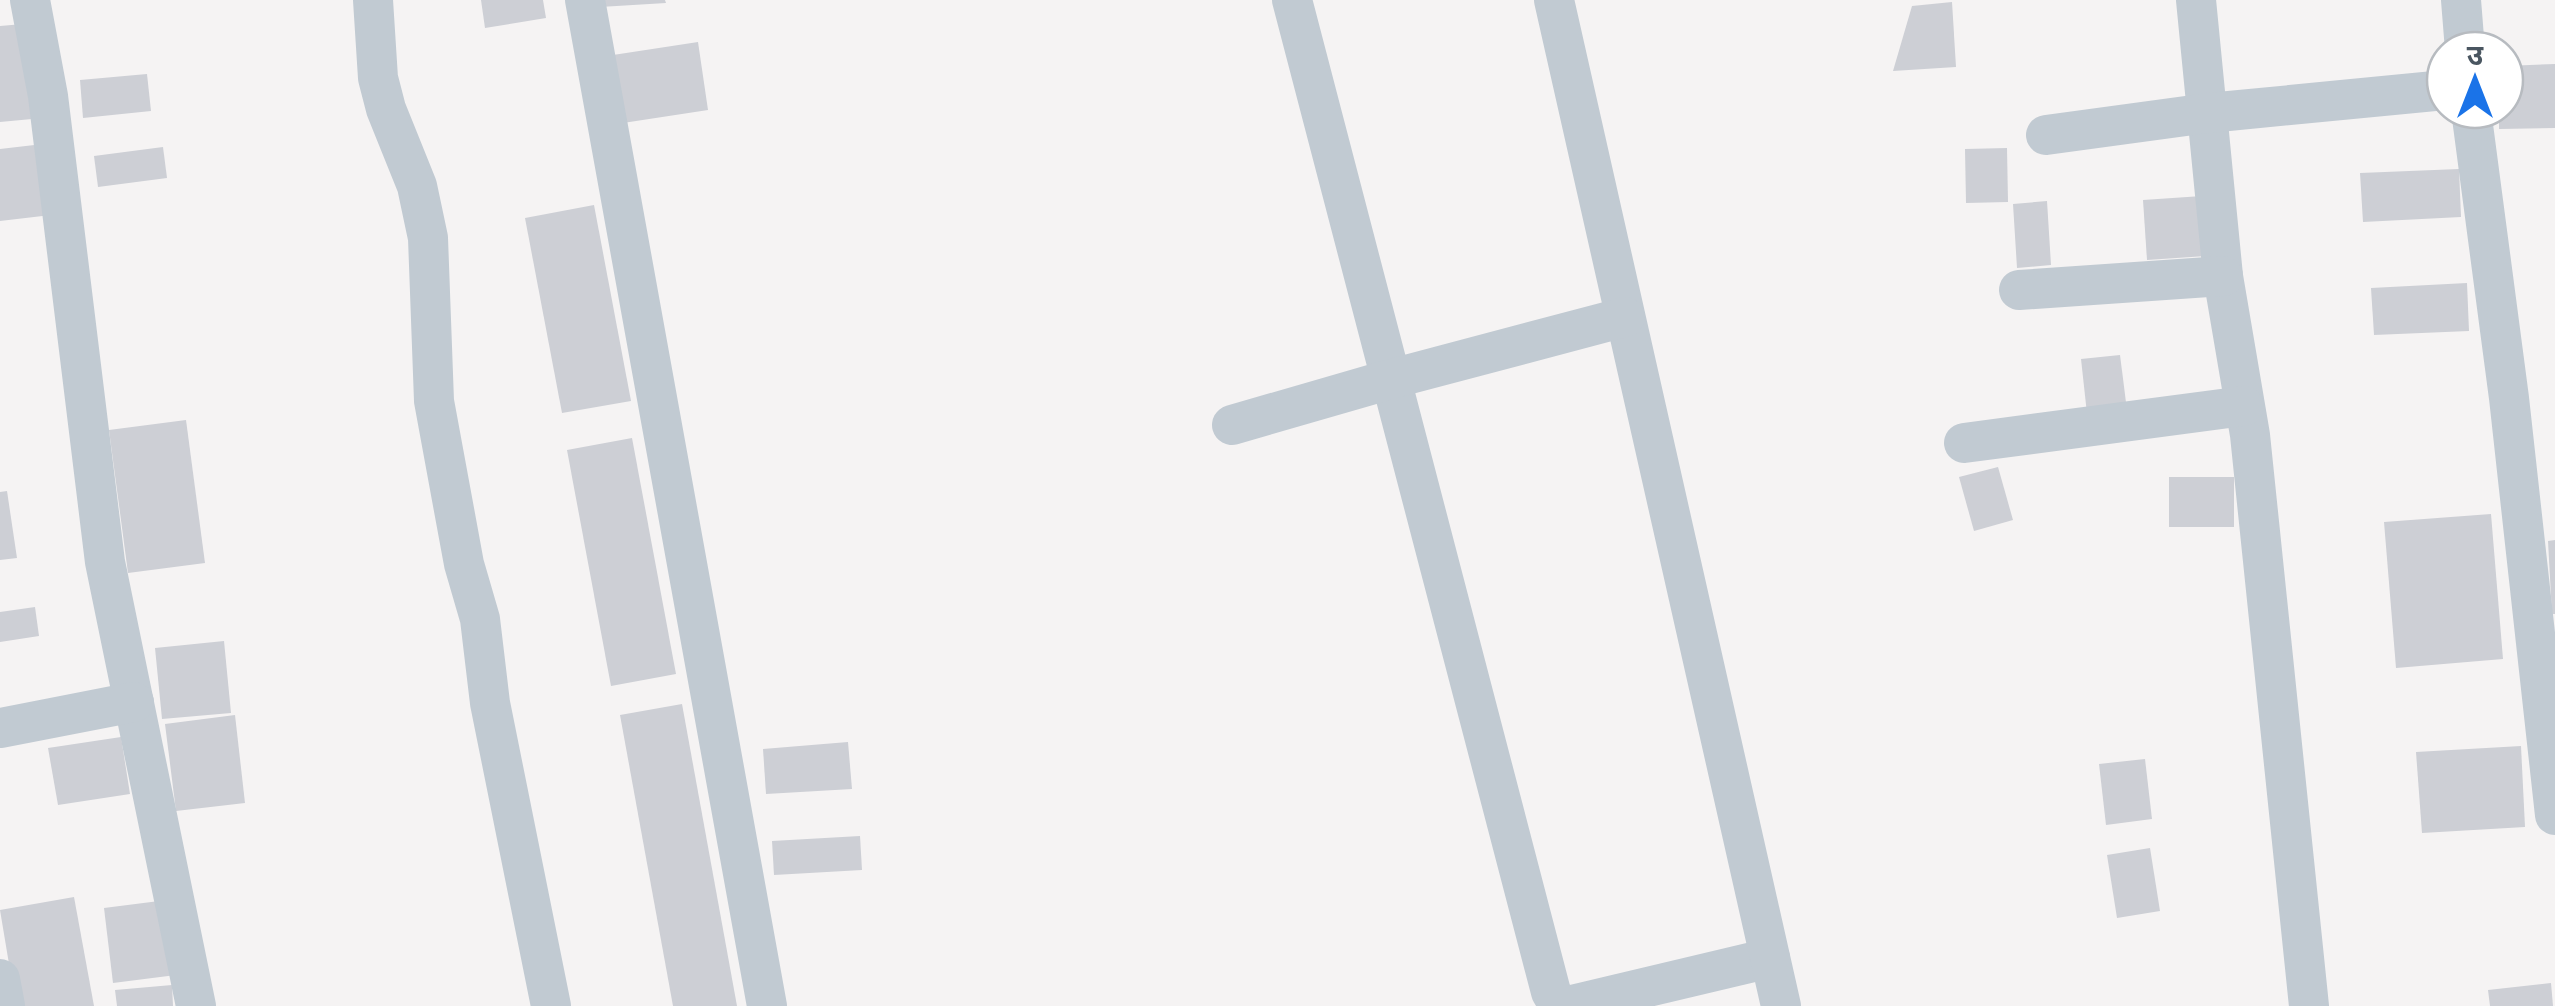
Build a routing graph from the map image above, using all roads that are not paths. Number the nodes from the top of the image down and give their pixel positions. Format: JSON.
{"nodes":[{"id":1,"x":30,"y":0,"type":"edge"},
{"id":2,"x":373,"y":0,"type":"edge"},
{"id":3,"x":585,"y":0,"type":"edge"},
{"id":4,"x":1292,"y":0,"type":"edge"},
{"id":5,"x":1554,"y":0,"type":"edge"},
{"id":6,"x":2196,"y":0,"type":"edge"},
{"id":7,"x":2461,"y":0,"type":"edge"},
{"id":8,"x":2463,"y":30,"type":"edge"},
{"id":9,"x":2425,"y":92,"type":"edge"},
{"id":10,"x":2208,"y":113,"type":"junction"},
{"id":11,"x":2474,"y":130,"type":"edge"},
{"id":12,"x":2046,"y":135,"type":"dead end"},
{"id":13,"x":2223,"y":276,"type":"junction"},
{"id":14,"x":2018,"y":290,"type":"dead end"},
{"id":15,"x":1626,"y":318,"type":"junction"},
{"id":16,"x":1391,"y":378,"type":"junction"},
{"id":17,"x":2244,"y":406,"type":"junction"},
{"id":18,"x":1232,"y":425,"type":"dead end"},
{"id":19,"x":1964,"y":442,"type":"dead end"},
{"id":20,"x":134,"y":702,"type":"junction"},
{"id":21,"x":0,"y":728,"type":"edge"},
{"id":22,"x":2555,"y":815,"type":"edge"},
{"id":23,"x":1770,"y":958,"type":"junction"},
{"id":24,"x":0,"y":979,"type":"edge"},
{"id":25,"x":5,"y":1006,"type":"edge"},
{"id":26,"x":196,"y":1006,"type":"edge"},
{"id":27,"x":551,"y":1006,"type":"edge"},
{"id":28,"x":767,"y":1006,"type":"edge"},
{"id":29,"x":1781,"y":1006,"type":"edge"},
{"id":30,"x":2309,"y":1006,"type":"edge"}],
"edges":[{"from":1,"to":20,"type":"street"},
{"from":2,"to":27,"type":"street"},
{"from":3,"to":28,"type":"street"},
{"from":4,"to":16,"type":"street"},
{"from":5,"to":15,"type":"street"},
{"from":6,"to":10,"type":"street"},
{"from":7,"to":8,"type":"street"},
{"from":9,"to":10,"type":"street"},
{"from":10,"to":12,"type":"street"},
{"from":10,"to":13,"type":"street"},
{"from":11,"to":22,"type":"street"},
{"from":13,"to":14,"type":"street"},
{"from":13,"to":17,"type":"street"},
{"from":15,"to":16,"type":"street"},
{"from":15,"to":23,"type":"street"},
{"from":16,"to":18,"type":"street"},
{"from":16,"to":23,"type":"street"},
{"from":17,"to":19,"type":"street"},
{"from":17,"to":30,"type":"street"},
{"from":20,"to":21,"type":"street"},
{"from":20,"to":26,"type":"street"},
{"from":23,"to":29,"type":"street"},
{"from":24,"to":25,"type":"street"}]}
